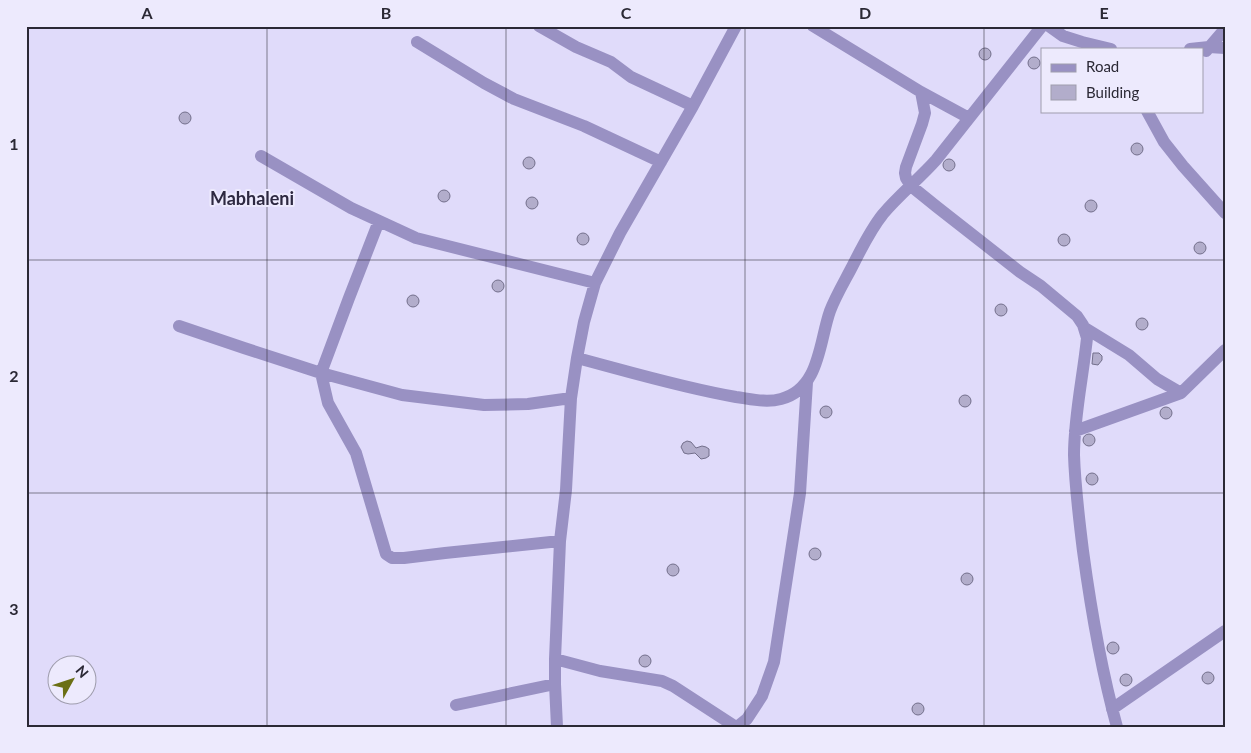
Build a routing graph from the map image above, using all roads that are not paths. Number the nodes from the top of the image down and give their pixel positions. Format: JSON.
{"nodes":[{"id":1,"x":539,"y":26,"type":"edge"},
{"id":2,"x":736,"y":26,"type":"edge"},
{"id":3,"x":813,"y":26,"type":"edge"},
{"id":4,"x":1042,"y":26,"type":"edge"},
{"id":5,"x":1049,"y":26,"type":"edge"},
{"id":6,"x":1225,"y":29,"type":"edge"},
{"id":7,"x":830,"y":30,"type":"edge"},
{"id":8,"x":1063,"y":36,"type":"junction"},
{"id":9,"x":418,"y":42,"type":"dead end"},
{"id":10,"x":1076,"y":48,"type":"edge"},
{"id":11,"x":1107,"y":48,"type":"edge"},
{"id":12,"x":1225,"y":48,"type":"edge"},
{"id":13,"x":1206,"y":51,"type":"edge"},
{"id":14,"x":921,"y":92,"type":"junction"},
{"id":15,"x":694,"y":106,"type":"junction"},
{"id":16,"x":1152,"y":114,"type":"edge"},
{"id":17,"x":969,"y":118,"type":"junction"},
{"id":18,"x":261,"y":156,"type":"dead end"},
{"id":19,"x":661,"y":162,"type":"junction"},
{"id":20,"x":912,"y":186,"type":"junction"},
{"id":21,"x":1225,"y":213,"type":"edge"},
{"id":22,"x":379,"y":221,"type":"junction"},
{"id":23,"x":595,"y":283,"type":"junction"},
{"id":24,"x":179,"y":326,"type":"dead end"},
{"id":25,"x":1085,"y":328,"type":"junction"},
{"id":26,"x":1225,"y":350,"type":"edge"},
{"id":27,"x":577,"y":358,"type":"junction"},
{"id":28,"x":321,"y":373,"type":"junction"},
{"id":29,"x":807,"y":382,"type":"junction"},
{"id":30,"x":1181,"y":393,"type":"junction"},
{"id":31,"x":571,"y":398,"type":"junction"},
{"id":32,"x":1075,"y":431,"type":"junction"},
{"id":33,"x":560,"y":541,"type":"junction"},
{"id":34,"x":1225,"y":631,"type":"edge"},
{"id":35,"x":555,"y":659,"type":"junction"},
{"id":36,"x":555,"y":684,"type":"junction"},
{"id":37,"x":456,"y":705,"type":"dead end"},
{"id":38,"x":1112,"y":709,"type":"junction"},
{"id":39,"x":557,"y":727,"type":"edge"},
{"id":40,"x":736,"y":727,"type":"edge"},
{"id":41,"x":1117,"y":727,"type":"edge"}],
"edges":[{"from":1,"to":15,"type":"street"},
{"from":2,"to":15,"type":"street"},
{"from":3,"to":7,"type":"street"},
{"from":4,"to":17,"type":"street"},
{"from":5,"to":8,"type":"street"},
{"from":6,"to":13,"type":"street"},
{"from":7,"to":14,"type":"street"},
{"from":8,"to":10,"type":"street"},
{"from":8,"to":11,"type":"street"},
{"from":9,"to":19,"type":"street"},
{"from":12,"to":13,"type":"street"},
{"from":14,"to":17,"type":"street"},
{"from":14,"to":20,"type":"street"},
{"from":15,"to":19,"type":"street"},
{"from":16,"to":21,"type":"street"},
{"from":17,"to":20,"type":"street"},
{"from":18,"to":22,"type":"street"},
{"from":19,"to":23,"type":"street"},
{"from":20,"to":25,"type":"street"},
{"from":20,"to":29,"type":"street"},
{"from":22,"to":23,"type":"street"},
{"from":22,"to":28,"type":"street"},
{"from":23,"to":27,"type":"street"},
{"from":24,"to":28,"type":"street"},
{"from":25,"to":30,"type":"street"},
{"from":25,"to":32,"type":"street"},
{"from":26,"to":30,"type":"street"},
{"from":27,"to":29,"type":"street"},
{"from":27,"to":31,"type":"street"},
{"from":28,"to":31,"type":"street"},
{"from":28,"to":33,"type":"street"},
{"from":29,"to":40,"type":"street"},
{"from":30,"to":32,"type":"street"},
{"from":31,"to":33,"type":"street"},
{"from":32,"to":38,"type":"street"},
{"from":33,"to":35,"type":"street"},
{"from":34,"to":38,"type":"street"},
{"from":35,"to":36,"type":"street"},
{"from":35,"to":40,"type":"street"},
{"from":36,"to":37,"type":"street"},
{"from":36,"to":39,"type":"street"},
{"from":38,"to":41,"type":"street"}]}
